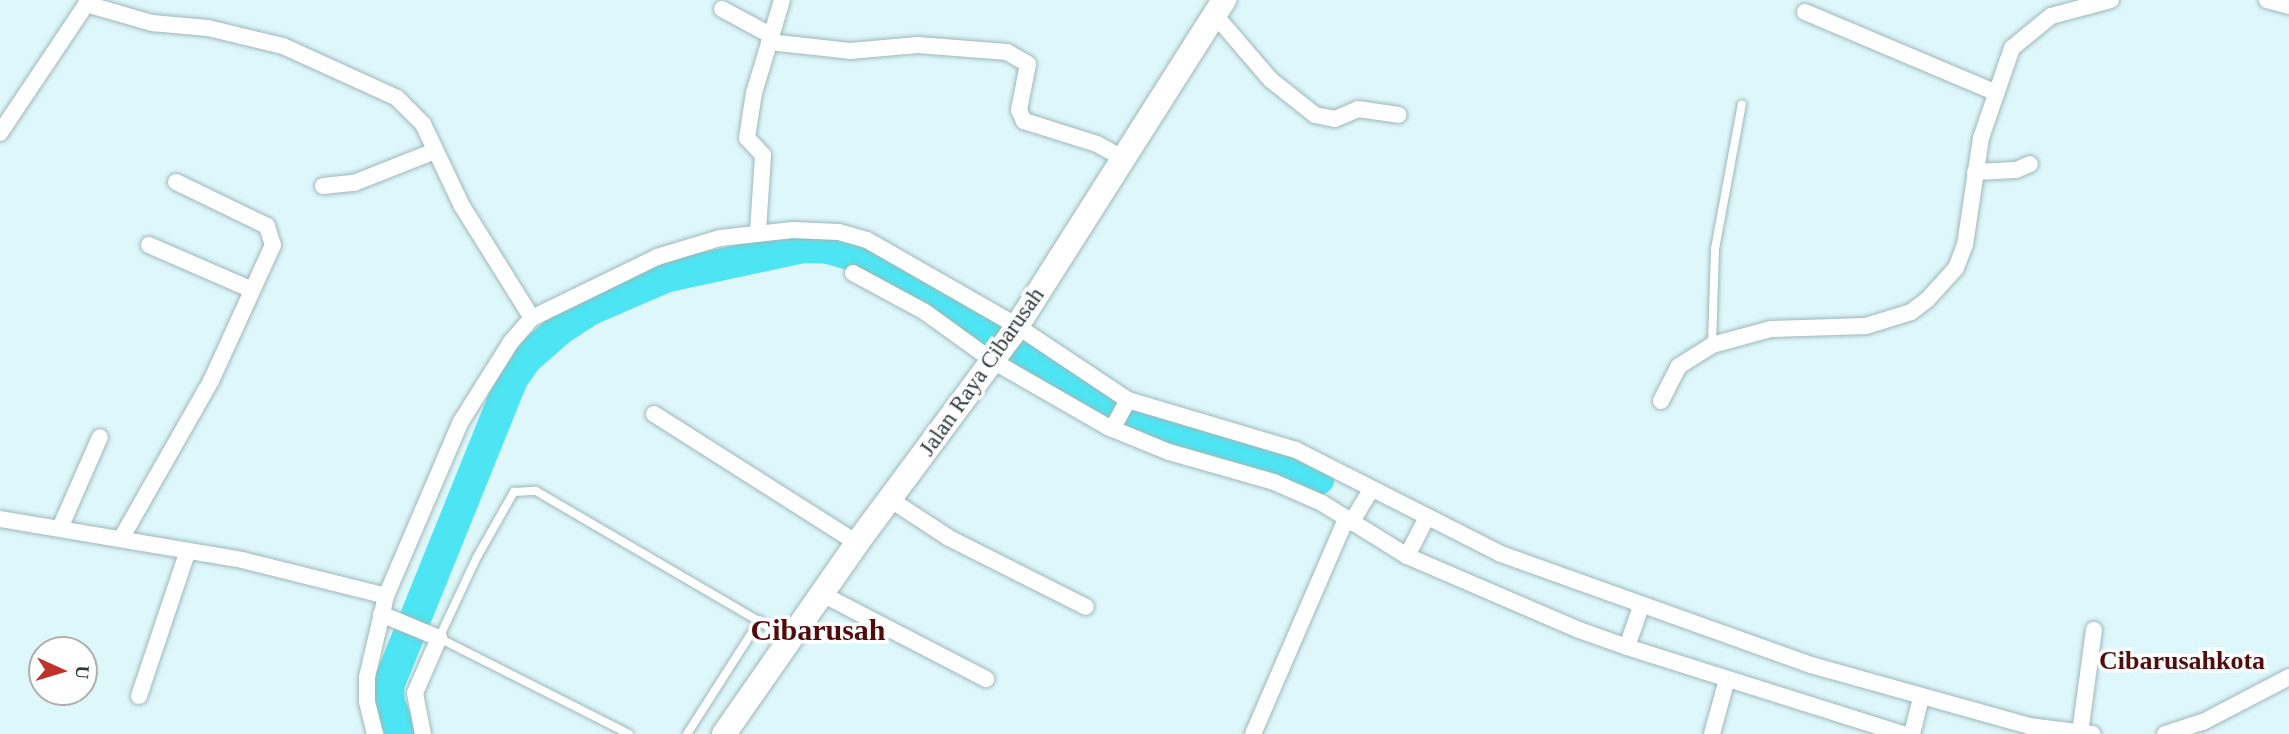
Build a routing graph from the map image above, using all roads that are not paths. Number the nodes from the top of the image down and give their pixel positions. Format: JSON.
{"nodes":[{"id":1,"x":782,"y":0,"type":"edge"},
{"id":2,"x":2111,"y":0,"type":"edge"},
{"id":3,"x":2267,"y":0,"type":"edge"},
{"id":4,"x":88,"y":2,"type":"edge"},
{"id":5,"x":2289,"y":6,"type":"edge"},
{"id":6,"x":1220,"y":8,"type":"edge"},
{"id":7,"x":722,"y":9,"type":"dead end"},
{"id":8,"x":1805,"y":12,"type":"dead end"},
{"id":9,"x":769,"y":39,"type":"junction"},
{"id":10,"x":1994,"y":92,"type":"junction"},
{"id":11,"x":1742,"y":104,"type":"dead end"},
{"id":12,"x":1399,"y":114,"type":"dead end"},
{"id":13,"x":0,"y":134,"type":"edge"},
{"id":14,"x":435,"y":150,"type":"junction"},
{"id":15,"x":1122,"y":158,"type":"junction"},
{"id":16,"x":2030,"y":164,"type":"dead end"},
{"id":17,"x":1980,"y":172,"type":"junction"},
{"id":18,"x":176,"y":182,"type":"dead end"},
{"id":19,"x":323,"y":186,"type":"dead end"},
{"id":20,"x":758,"y":231,"type":"junction"},
{"id":21,"x":149,"y":244,"type":"dead end"},
{"id":22,"x":853,"y":273,"type":"dead end"},
{"id":23,"x":250,"y":289,"type":"junction"},
{"id":24,"x":533,"y":318,"type":"junction"},
{"id":25,"x":1015,"y":330,"type":"junction"},
{"id":26,"x":1712,"y":345,"type":"junction"},
{"id":27,"x":995,"y":358,"type":"junction"},
{"id":28,"x":1661,"y":401,"type":"dead end"},
{"id":29,"x":1125,"y":404,"type":"junction"},
{"id":30,"x":654,"y":414,"type":"dead end"},
{"id":31,"x":1113,"y":427,"type":"junction"},
{"id":32,"x":100,"y":437,"type":"dead end"},
{"id":33,"x":1366,"y":496,"type":"junction"},
{"id":34,"x":891,"y":500,"type":"junction"},
{"id":35,"x":1350,"y":520,"type":"junction"},
{"id":36,"x":2,"y":523,"type":"edge"},
{"id":37,"x":1424,"y":524,"type":"junction"},
{"id":38,"x":60,"y":528,"type":"junction"},
{"id":39,"x":122,"y":537,"type":"junction"},
{"id":40,"x":857,"y":543,"type":"junction"},
{"id":41,"x":187,"y":553,"type":"junction"},
{"id":42,"x":1408,"y":554,"type":"junction"},
{"id":43,"x":822,"y":594,"type":"junction"},
{"id":44,"x":386,"y":596,"type":"junction"},
{"id":45,"x":1086,"y":607,"type":"dead end"},
{"id":46,"x":1639,"y":609,"type":"junction"},
{"id":47,"x":381,"y":614,"type":"junction"},
{"id":48,"x":760,"y":620,"type":"junction"},
{"id":49,"x":2094,"y":630,"type":"dead end"},
{"id":50,"x":433,"y":636,"type":"junction"},
{"id":51,"x":790,"y":640,"type":"junction"},
{"id":52,"x":1628,"y":642,"type":"junction"},
{"id":53,"x":2289,"y":677,"type":"edge"},
{"id":54,"x":986,"y":679,"type":"dead end"},
{"id":55,"x":1727,"y":679,"type":"junction"},
{"id":56,"x":139,"y":696,"type":"dead end"},
{"id":57,"x":1921,"y":700,"type":"junction"},
{"id":58,"x":1909,"y":733,"type":"edge"},
{"id":59,"x":375,"y":734,"type":"edge"},
{"id":60,"x":422,"y":734,"type":"edge"},
{"id":61,"x":629,"y":734,"type":"edge"},
{"id":62,"x":687,"y":734,"type":"edge"},
{"id":63,"x":724,"y":734,"type":"edge"},
{"id":64,"x":1253,"y":734,"type":"edge"},
{"id":65,"x":1712,"y":734,"type":"edge"},
{"id":66,"x":2086,"y":734,"type":"edge"},
{"id":67,"x":2165,"y":734,"type":"edge"}],
"edges":[{"from":1,"to":9,"type":"street"},
{"from":2,"to":10,"type":"street"},
{"from":3,"to":5,"type":"street"},
{"from":4,"to":13,"type":"street"},
{"from":4,"to":14,"type":"street"},
{"from":6,"to":12,"type":"street"},
{"from":6,"to":15,"type":"main road","name":"Jalan Raya Cibarusah"},
{"from":7,"to":9,"type":"street"},
{"from":8,"to":10,"type":"street"},
{"from":9,"to":15,"type":"street"},
{"from":9,"to":20,"type":"street"},
{"from":10,"to":17,"type":"street"},
{"from":11,"to":26,"type":"lane"},
{"from":14,"to":19,"type":"street"},
{"from":14,"to":24,"type":"street"},
{"from":15,"to":25,"type":"main road","name":"Jalan Raya Cibarusah"},
{"from":16,"to":17,"type":"street"},
{"from":17,"to":26,"type":"street"},
{"from":18,"to":23,"type":"street"},
{"from":20,"to":24,"type":"street"},
{"from":20,"to":25,"type":"street"},
{"from":21,"to":23,"type":"street"},
{"from":22,"to":27,"type":"street"},
{"from":23,"to":39,"type":"street"},
{"from":24,"to":44,"type":"street"},
{"from":25,"to":27,"type":"main road","name":"Jalan Raya Cibarusah"},
{"from":25,"to":29,"type":"street"},
{"from":26,"to":28,"type":"street"},
{"from":27,"to":31,"type":"street"},
{"from":27,"to":34,"type":"main road","name":"Jalan Raya Cibarusah"},
{"from":29,"to":31,"type":"street"},
{"from":29,"to":33,"type":"street"},
{"from":30,"to":40,"type":"street"},
{"from":31,"to":35,"type":"street"},
{"from":32,"to":38,"type":"street"},
{"from":33,"to":35,"type":"street"},
{"from":33,"to":37,"type":"street"},
{"from":34,"to":40,"type":"main road","name":"Jalan Raya Cibarusah"},
{"from":34,"to":45,"type":"street"},
{"from":35,"to":42,"type":"street"},
{"from":35,"to":64,"type":"street"},
{"from":36,"to":38,"type":"street"},
{"from":37,"to":42,"type":"street"},
{"from":37,"to":46,"type":"street"},
{"from":38,"to":39,"type":"street"},
{"from":39,"to":41,"type":"street"},
{"from":40,"to":43,"type":"main road","name":"Jalan Raya Cibarusah"},
{"from":41,"to":44,"type":"street"},
{"from":41,"to":56,"type":"street"},
{"from":42,"to":52,"type":"street"},
{"from":43,"to":51,"type":"main road","name":"Jalan Raya Cibarusah"},
{"from":43,"to":54,"type":"street"},
{"from":44,"to":47,"type":"street"},
{"from":46,"to":52,"type":"street"},
{"from":46,"to":57,"type":"street"},
{"from":47,"to":50,"type":"street"},
{"from":47,"to":59,"type":"street"},
{"from":48,"to":50,"type":"lane"},
{"from":48,"to":51,"type":"lane"},
{"from":48,"to":62,"type":"lane"},
{"from":49,"to":66,"type":"street"},
{"from":50,"to":60,"type":"street"},
{"from":50,"to":61,"type":"lane"},
{"from":51,"to":63,"type":"main road","name":"Jalan Raya Cibarusah"},
{"from":52,"to":55,"type":"street"},
{"from":53,"to":67,"type":"street"},
{"from":55,"to":58,"type":"street"},
{"from":55,"to":65,"type":"street"},
{"from":57,"to":58,"type":"street"},
{"from":57,"to":66,"type":"street"}]}
